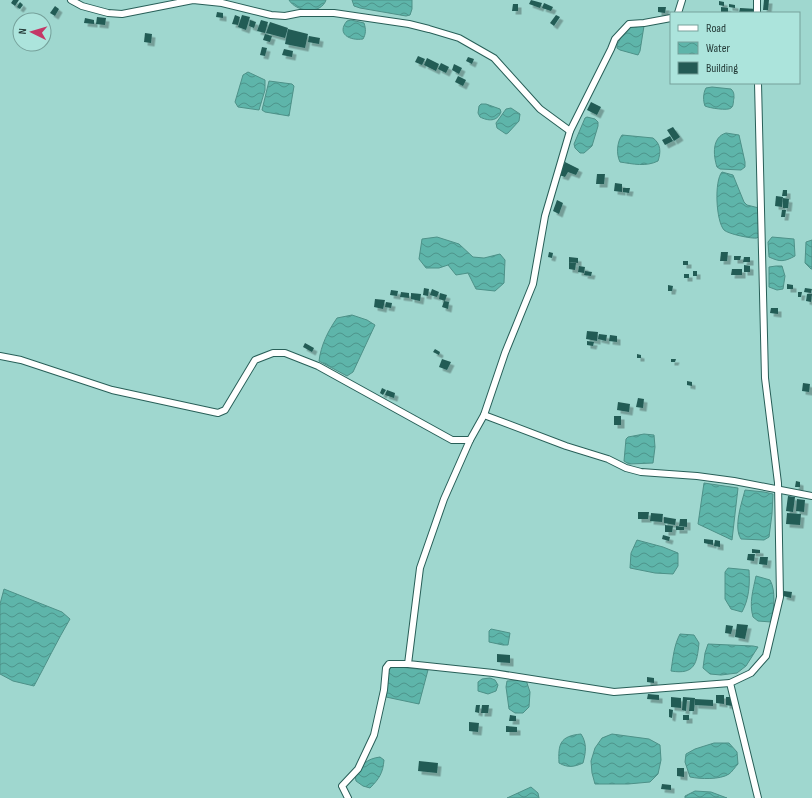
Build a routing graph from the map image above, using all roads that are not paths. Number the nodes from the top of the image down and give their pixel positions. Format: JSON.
{"nodes":[{"id":1,"x":71,"y":0,"type":"edge"},
{"id":2,"x":682,"y":0,"type":"edge"},
{"id":3,"x":757,"y":0,"type":"edge"},
{"id":4,"x":678,"y":12,"type":"edge"},
{"id":5,"x":757,"y":12,"type":"edge"},
{"id":6,"x":670,"y":18,"type":"edge"},
{"id":7,"x":758,"y":84,"type":"edge"},
{"id":8,"x":570,"y":131,"type":"junction"},
{"id":9,"x":0,"y":356,"type":"edge"},
{"id":10,"x":484,"y":415,"type":"junction"},
{"id":11,"x":470,"y":440,"type":"junction"},
{"id":12,"x":778,"y":490,"type":"junction"},
{"id":13,"x":812,"y":496,"type":"edge"},
{"id":14,"x":408,"y":664,"type":"junction"},
{"id":15,"x":730,"y":683,"type":"junction"},
{"id":16,"x":348,"y":798,"type":"edge"},
{"id":17,"x":758,"y":798,"type":"edge"}],
"edges":[{"from":1,"to":8,"type":"street"},
{"from":2,"to":4,"type":"street"},
{"from":3,"to":5,"type":"street"},
{"from":6,"to":8,"type":"street"},
{"from":7,"to":12,"type":"street"},
{"from":8,"to":10,"type":"street"},
{"from":9,"to":11,"type":"street"},
{"from":10,"to":11,"type":"street"},
{"from":10,"to":12,"type":"street"},
{"from":11,"to":14,"type":"street"},
{"from":12,"to":13,"type":"street"},
{"from":12,"to":15,"type":"street"},
{"from":14,"to":15,"type":"street"},
{"from":14,"to":16,"type":"street"},
{"from":15,"to":17,"type":"street"}]}
